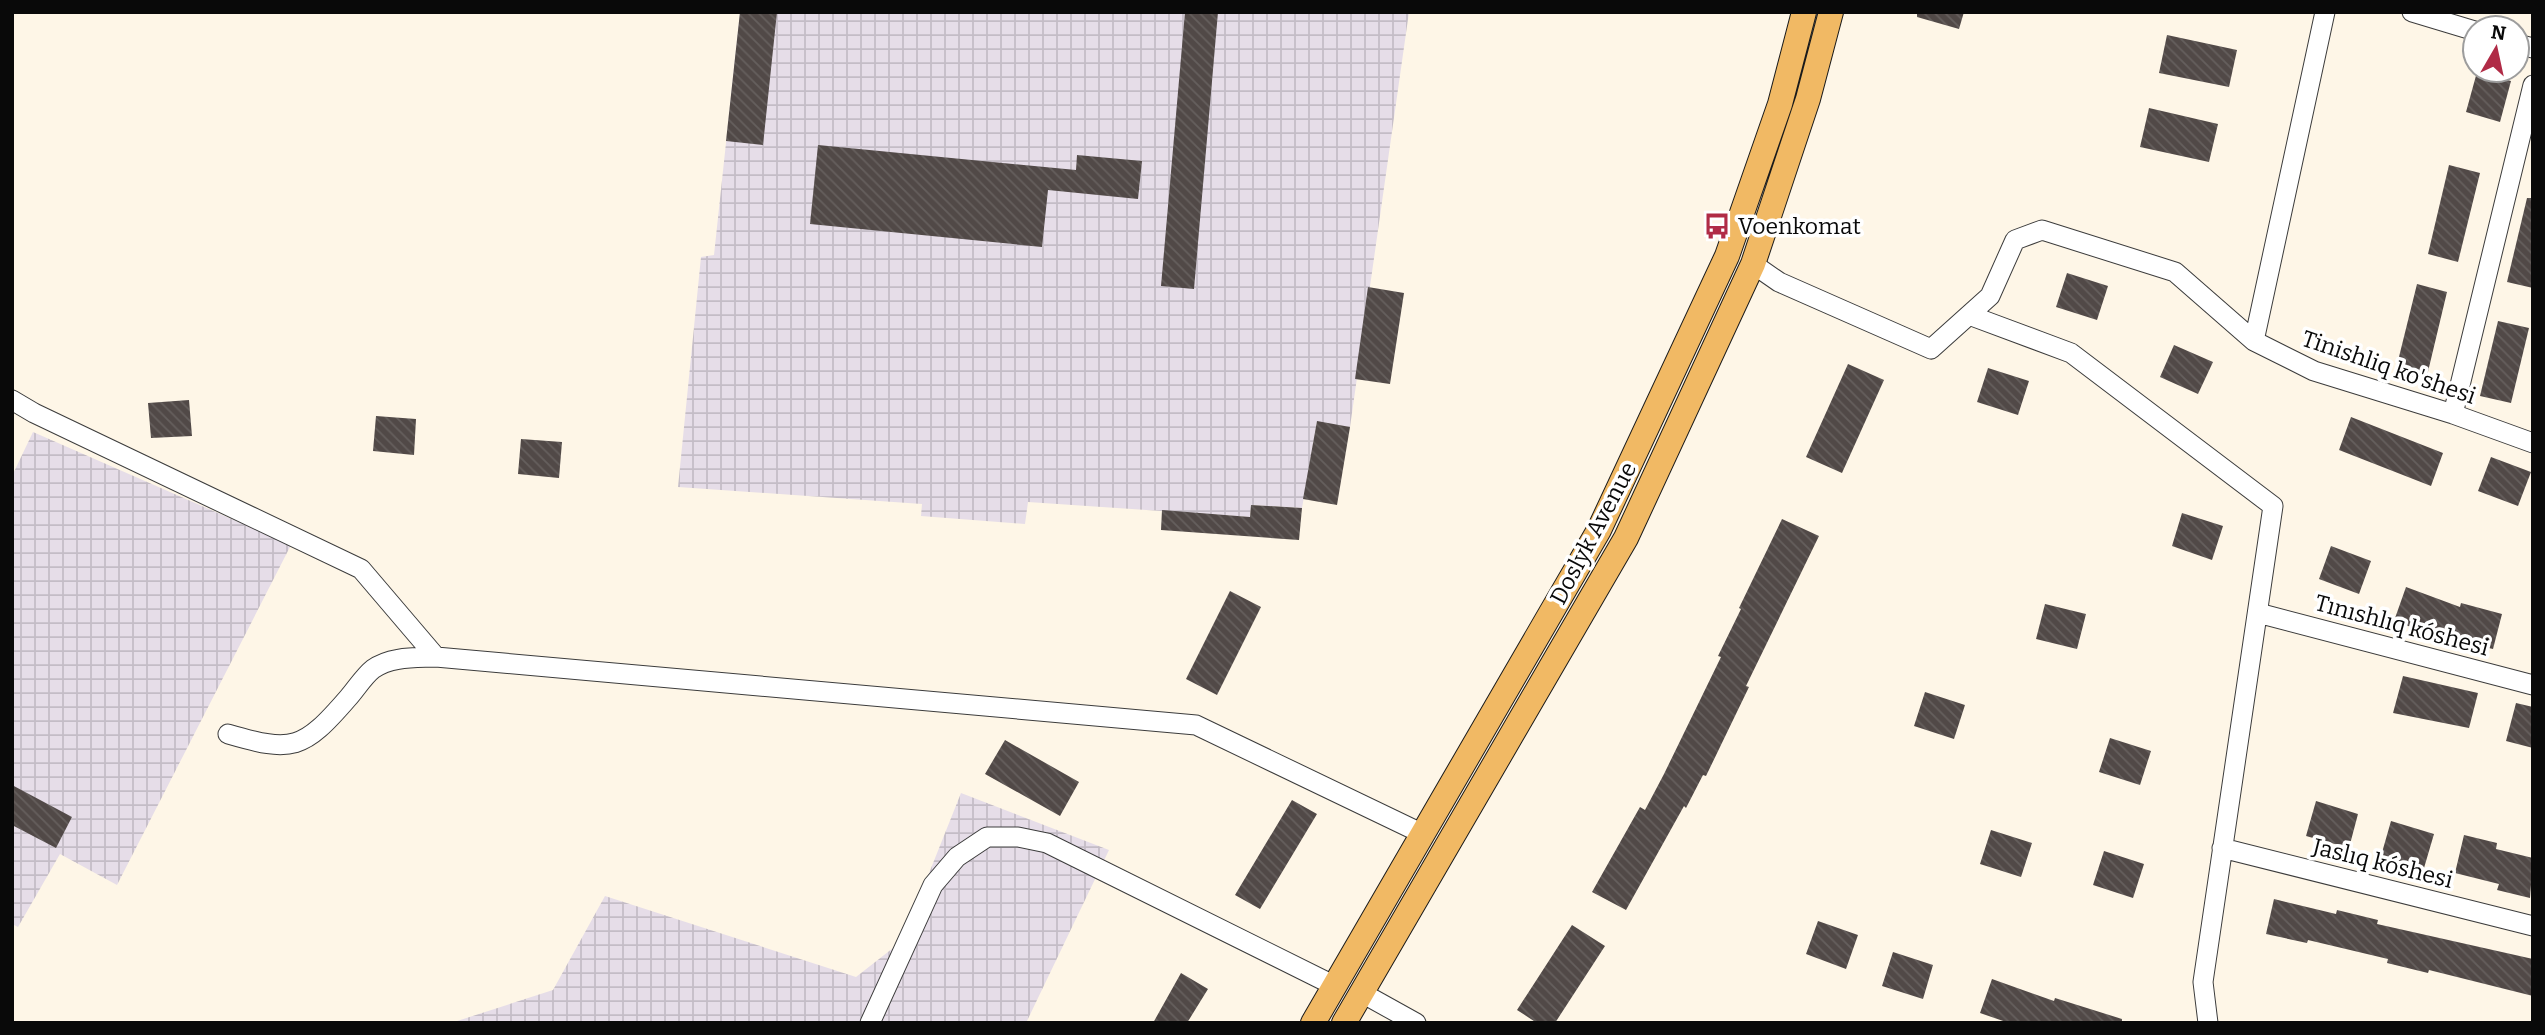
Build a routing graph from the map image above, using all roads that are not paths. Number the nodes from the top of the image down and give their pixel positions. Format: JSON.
{"nodes":[{"id":1,"x":1804,"y":12,"type":"edge"},
{"id":2,"x":1831,"y":12,"type":"edge"},
{"id":3,"x":2325,"y":12,"type":"edge"},
{"id":4,"x":2412,"y":12,"type":"edge"},
{"id":5,"x":2461,"y":27,"type":"edge"},
{"id":6,"x":2533,"y":85,"type":"edge"},
{"id":7,"x":1753,"y":264,"type":"junction"},
{"id":8,"x":1969,"y":315,"type":"junction"},
{"id":9,"x":2254,"y":341,"type":"junction"},
{"id":10,"x":12,"y":400,"type":"edge"},
{"id":11,"x":2453,"y":414,"type":"junction"},
{"id":12,"x":2533,"y":443,"type":"edge"},
{"id":13,"x":2259,"y":613,"type":"junction"},
{"id":14,"x":436,"y":657,"type":"junction"},
{"id":15,"x":2533,"y":685,"type":"edge"},
{"id":16,"x":228,"y":734,"type":"dead end"},
{"id":17,"x":1423,"y":834,"type":"junction"},
{"id":18,"x":2222,"y":848,"type":"junction"},
{"id":19,"x":2533,"y":926,"type":"edge"},
{"id":20,"x":1335,"y":986,"type":"junction"},
{"id":21,"x":1362,"y":993,"type":"junction"},
{"id":22,"x":870,"y":1023,"type":"edge"},
{"id":23,"x":1313,"y":1023,"type":"edge"},
{"id":24,"x":1344,"y":1023,"type":"edge"},
{"id":25,"x":1416,"y":1023,"type":"edge"},
{"id":26,"x":2208,"y":1023,"type":"edge"}],
"edges":[{"from":1,"to":17,"type":"main road","name":"Doslyk Avenue"},
{"from":2,"to":7,"type":"main road","name":"Doslyk Avenue"},
{"from":3,"to":9,"type":"street"},
{"from":4,"to":5,"type":"street"},
{"from":6,"to":11,"type":"street"},
{"from":7,"to":8,"type":"street","name":"Tinishliq ko'shesi"},
{"from":7,"to":21,"type":"main road","name":"Doslyk Avenue"},
{"from":8,"to":9,"type":"street","name":"Tinishliq ko'shesi"},
{"from":8,"to":13,"type":"street"},
{"from":9,"to":11,"type":"street","name":"Tinishliq ko'shesi"},
{"from":10,"to":14,"type":"street"},
{"from":11,"to":12,"type":"street","name":"Tinishliq ko'shesi"},
{"from":13,"to":15,"type":"street","name":"Tınıshlıq kóshesi"},
{"from":13,"to":18,"type":"street"},
{"from":14,"to":16,"type":"street"},
{"from":14,"to":17,"type":"street"},
{"from":17,"to":20,"type":"main road","name":"Doslyk Avenue"},
{"from":18,"to":19,"type":"street","name":"Jaslıq kóshesi"},
{"from":18,"to":26,"type":"street"},
{"from":20,"to":22,"type":"street"},
{"from":20,"to":23,"type":"main road","name":"Doslyk Avenue"},
{"from":21,"to":24,"type":"main road","name":"Doslyk Avenue"},
{"from":21,"to":25,"type":"street"}]}
